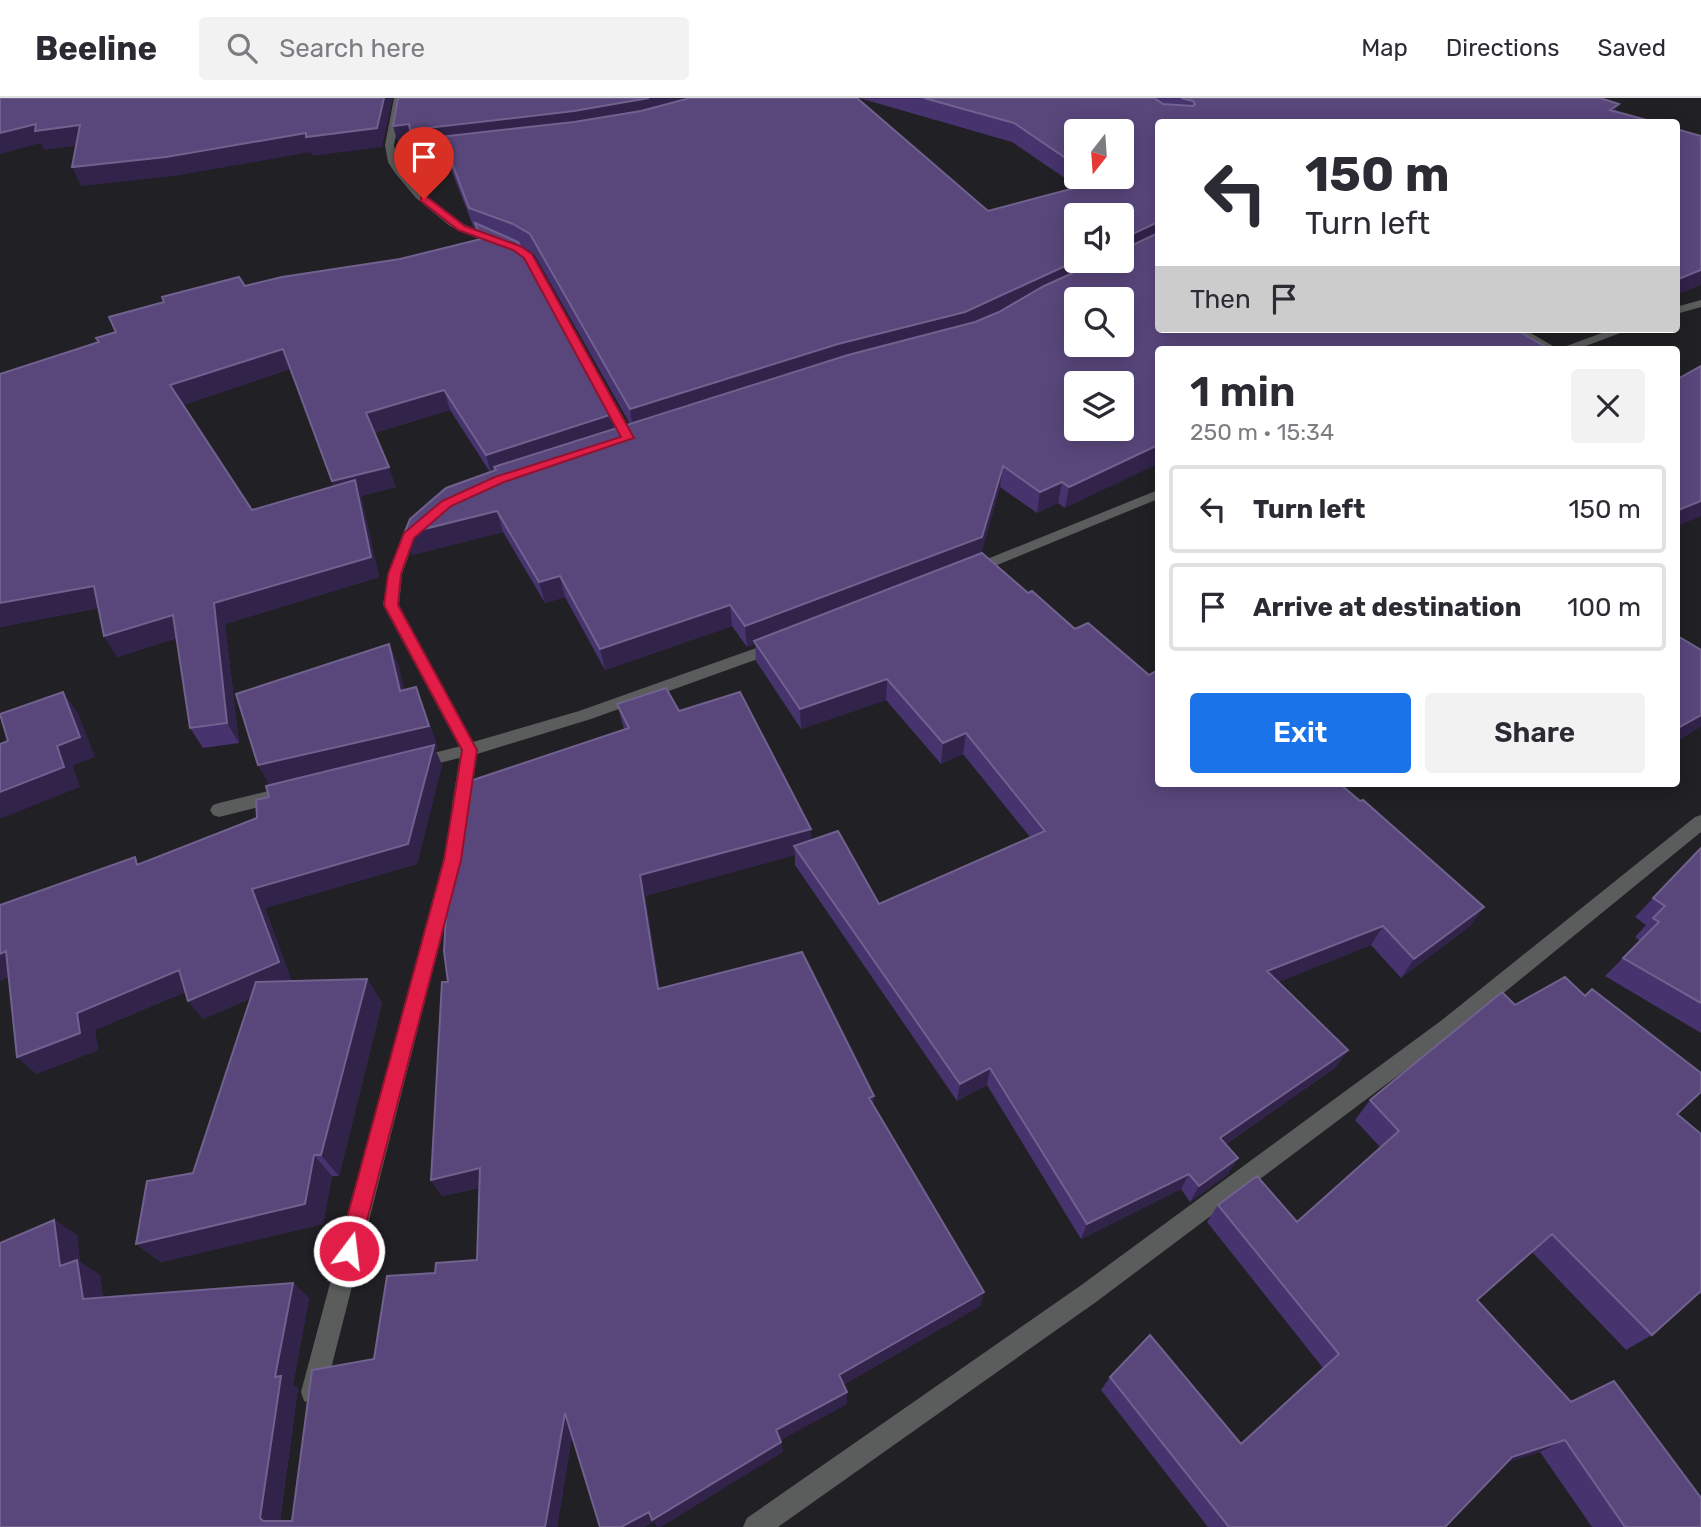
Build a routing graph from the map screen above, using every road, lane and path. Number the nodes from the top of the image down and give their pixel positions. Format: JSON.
{"nodes":[{"id":1,"x":398,"y":98,"type":"edge"},
{"id":2,"x":404,"y":154,"type":"dead end"},
{"id":3,"x":390,"y":156,"type":"junction"},
{"id":4,"x":1701,"y":303,"type":"edge"},
{"id":5,"x":1680,"y":311,"type":"edge"},
{"id":6,"x":1523,"y":333,"type":"edge"},
{"id":7,"x":1613,"y":333,"type":"edge"},
{"id":8,"x":1545,"y":346,"type":"edge"},
{"id":9,"x":1575,"y":346,"type":"edge"},
{"id":10,"x":628,"y":438,"type":"edge"},
{"id":11,"x":1155,"y":495,"type":"edge"},
{"id":12,"x":437,"y":512,"type":"edge"},
{"id":13,"x":953,"y":578,"type":"edge"},
{"id":14,"x":787,"y":643,"type":"edge"},
{"id":15,"x":469,"y":750,"type":"junction"},
{"id":16,"x":403,"y":766,"type":"edge"},
{"id":17,"x":298,"y":791,"type":"edge"},
{"id":18,"x":219,"y":810,"type":"dead end"},
{"id":19,"x":1701,"y":822,"type":"edge"},
{"id":20,"x":311,"y":1408,"type":"edge"},
{"id":21,"x":755,"y":1527,"type":"edge"}],
"edges":[{"from":1,"to":3,"type":"street"},
{"from":2,"to":3,"type":"street"},
{"from":3,"to":10,"type":"street"},
{"from":4,"to":5,"type":"street"},
{"from":6,"to":8,"type":"street"},
{"from":7,"to":9,"type":"street"},
{"from":11,"to":13,"type":"street"},
{"from":12,"to":15,"type":"street"},
{"from":14,"to":15,"type":"street"},
{"from":15,"to":16,"type":"street"},
{"from":15,"to":20,"type":"street"},
{"from":17,"to":18,"type":"street"},
{"from":19,"to":21,"type":"street"}]}
